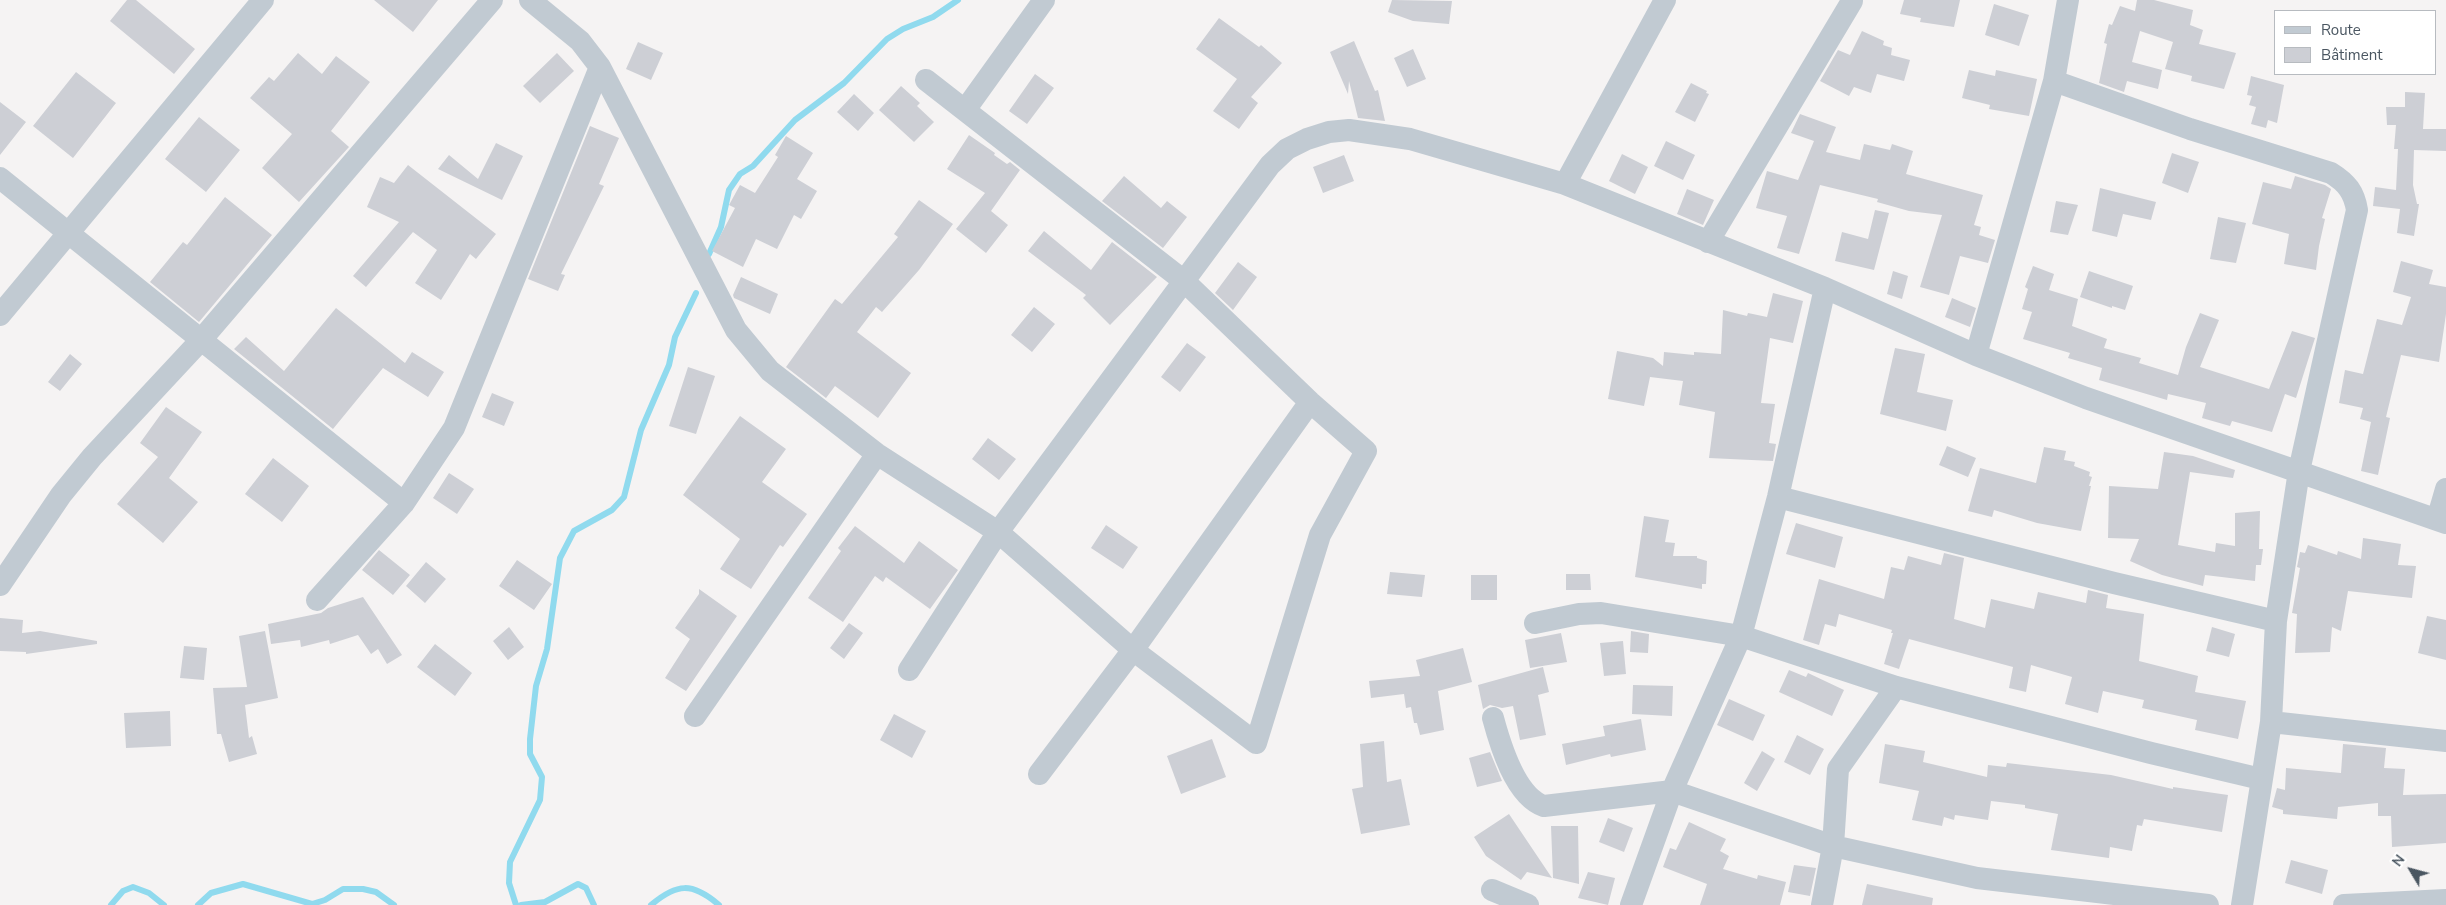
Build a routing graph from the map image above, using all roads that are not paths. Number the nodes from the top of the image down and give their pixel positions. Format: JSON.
{"nodes":[{"id":1,"x":263,"y":0,"type":"edge"},
{"id":2,"x":492,"y":0,"type":"edge"},
{"id":3,"x":530,"y":0,"type":"edge"},
{"id":4,"x":1044,"y":0,"type":"edge"},
{"id":5,"x":1665,"y":0,"type":"edge"},
{"id":6,"x":2068,"y":0,"type":"edge"},
{"id":7,"x":1852,"y":1,"type":"edge"},
{"id":8,"x":600,"y":67,"type":"junction"},
{"id":9,"x":926,"y":80,"type":"dead end"},
{"id":10,"x":2054,"y":81,"type":"junction"},
{"id":11,"x":965,"y":110,"type":"junction"},
{"id":12,"x":0,"y":178,"type":"edge"},
{"id":13,"x":1566,"y":184,"type":"junction"},
{"id":14,"x":69,"y":233,"type":"junction"},
{"id":15,"x":1708,"y":242,"type":"junction"},
{"id":16,"x":1184,"y":281,"type":"junction"},
{"id":17,"x":1825,"y":288,"type":"junction"},
{"id":18,"x":0,"y":314,"type":"edge"},
{"id":19,"x":201,"y":340,"type":"junction"},
{"id":20,"x":1976,"y":356,"type":"junction"},
{"id":21,"x":1310,"y":402,"type":"junction"},
{"id":22,"x":876,"y":454,"type":"junction"},
{"id":23,"x":2299,"y":472,"type":"junction"},
{"id":24,"x":2446,"y":490,"type":"edge"},
{"id":25,"x":1778,"y":497,"type":"junction"},
{"id":26,"x":404,"y":503,"type":"junction"},
{"id":27,"x":2442,"y":522,"type":"edge"},
{"id":28,"x":998,"y":532,"type":"junction"},
{"id":29,"x":0,"y":585,"type":"edge"},
{"id":30,"x":317,"y":600,"type":"dead end"},
{"id":31,"x":2276,"y":622,"type":"junction"},
{"id":32,"x":1535,"y":623,"type":"dead end"},
{"id":33,"x":1741,"y":636,"type":"junction"},
{"id":34,"x":1133,"y":650,"type":"junction"},
{"id":35,"x":909,"y":670,"type":"dead end"},
{"id":36,"x":1896,"y":687,"type":"junction"},
{"id":37,"x":695,"y":716,"type":"dead end"},
{"id":38,"x":1493,"y":718,"type":"dead end"},
{"id":39,"x":2271,"y":722,"type":"junction"},
{"id":40,"x":2446,"y":741,"type":"edge"},
{"id":41,"x":1039,"y":774,"type":"dead end"},
{"id":42,"x":2262,"y":779,"type":"junction"},
{"id":43,"x":1672,"y":791,"type":"junction"},
{"id":44,"x":1833,"y":846,"type":"junction"},
{"id":45,"x":1492,"y":890,"type":"dead end"},
{"id":46,"x":2446,"y":900,"type":"edge"},
{"id":47,"x":1528,"y":905,"type":"edge"},
{"id":48,"x":1631,"y":905,"type":"edge"},
{"id":49,"x":1822,"y":905,"type":"edge"},
{"id":50,"x":2208,"y":905,"type":"edge"},
{"id":51,"x":2242,"y":905,"type":"edge"},
{"id":52,"x":2344,"y":905,"type":"edge"}],
"edges":[{"from":1,"to":14,"type":"street"},
{"from":2,"to":19,"type":"street"},
{"from":3,"to":8,"type":"street"},
{"from":4,"to":11,"type":"street"},
{"from":5,"to":13,"type":"street"},
{"from":6,"to":10,"type":"street"},
{"from":7,"to":15,"type":"street"},
{"from":8,"to":22,"type":"street"},
{"from":8,"to":26,"type":"street"},
{"from":9,"to":11,"type":"street"},
{"from":10,"to":20,"type":"street"},
{"from":10,"to":23,"type":"street"},
{"from":11,"to":16,"type":"street"},
{"from":12,"to":14,"type":"street"},
{"from":13,"to":15,"type":"street"},
{"from":13,"to":16,"type":"street"},
{"from":14,"to":18,"type":"street"},
{"from":14,"to":19,"type":"street"},
{"from":15,"to":17,"type":"street"},
{"from":16,"to":21,"type":"street"},
{"from":16,"to":28,"type":"street"},
{"from":17,"to":20,"type":"street"},
{"from":17,"to":25,"type":"street"},
{"from":19,"to":26,"type":"street"},
{"from":19,"to":29,"type":"street"},
{"from":20,"to":23,"type":"street"},
{"from":21,"to":34,"type":"street"},
{"from":21,"to":34,"type":"street"},
{"from":22,"to":28,"type":"street"},
{"from":22,"to":37,"type":"street"},
{"from":23,"to":27,"type":"street"},
{"from":23,"to":31,"type":"street"},
{"from":24,"to":27,"type":"street"},
{"from":25,"to":31,"type":"street"},
{"from":25,"to":33,"type":"street"},
{"from":26,"to":30,"type":"street"},
{"from":28,"to":34,"type":"street"},
{"from":28,"to":35,"type":"street"},
{"from":31,"to":39,"type":"street"},
{"from":32,"to":33,"type":"street"},
{"from":33,"to":36,"type":"street"},
{"from":33,"to":43,"type":"street"},
{"from":34,"to":41,"type":"street"},
{"from":36,"to":42,"type":"street"},
{"from":36,"to":44,"type":"street"},
{"from":38,"to":43,"type":"street"},
{"from":39,"to":40,"type":"street"},
{"from":39,"to":42,"type":"street"},
{"from":42,"to":51,"type":"street"},
{"from":43,"to":44,"type":"street"},
{"from":43,"to":48,"type":"street"},
{"from":44,"to":49,"type":"street"},
{"from":44,"to":50,"type":"street"},
{"from":45,"to":47,"type":"street"},
{"from":46,"to":52,"type":"street"}]}
